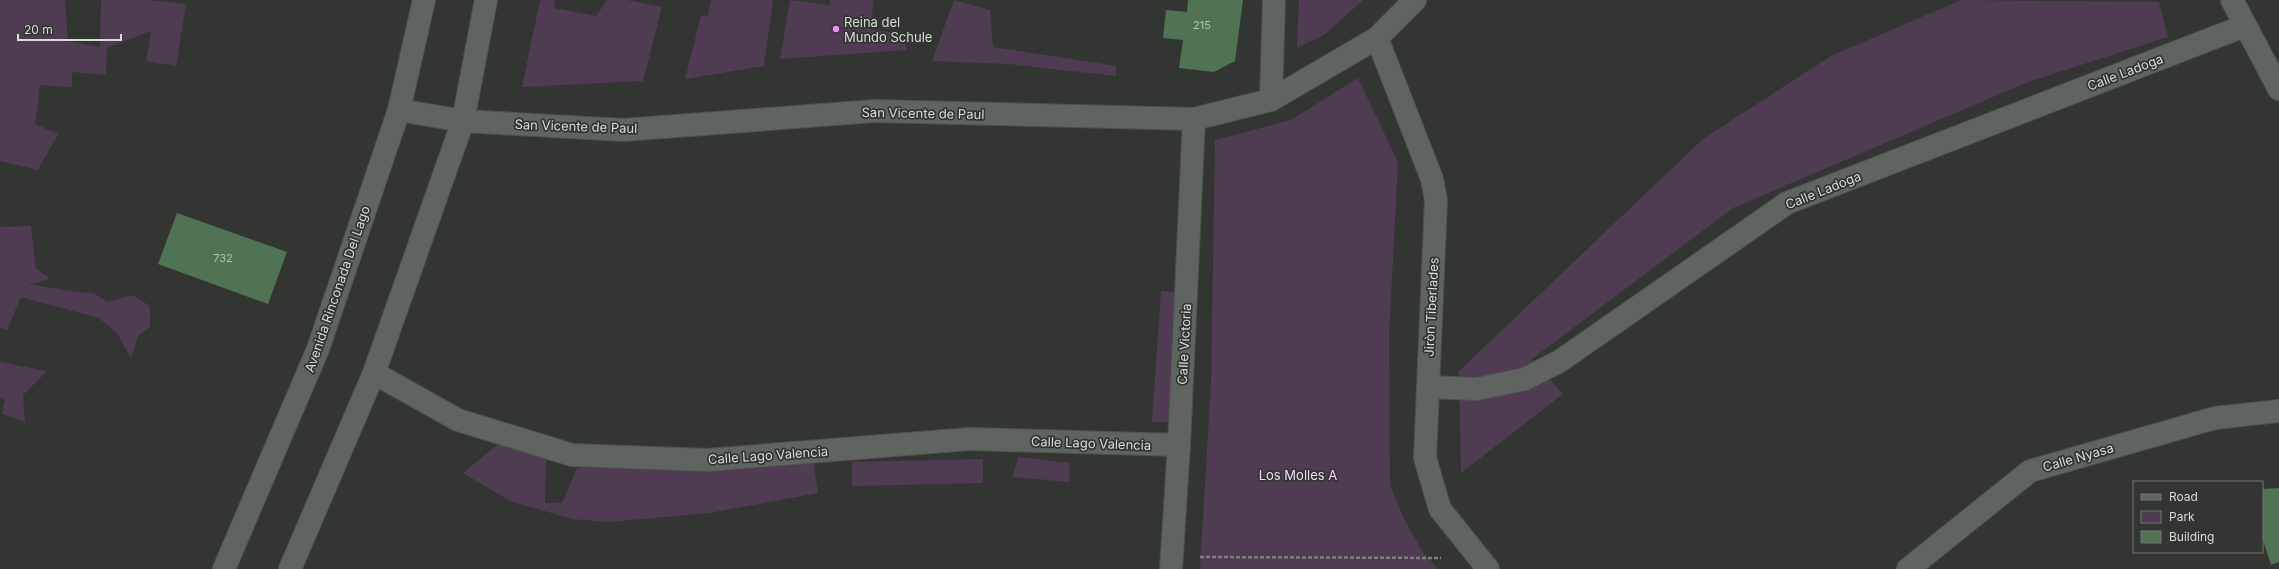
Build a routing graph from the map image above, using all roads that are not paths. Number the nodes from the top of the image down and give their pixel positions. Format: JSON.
{"nodes":[{"id":1,"x":424,"y":0,"type":"edge"},
{"id":2,"x":486,"y":0,"type":"edge"},
{"id":3,"x":1274,"y":0,"type":"edge"},
{"id":4,"x":1415,"y":0,"type":"edge"},
{"id":5,"x":2232,"y":0,"type":"edge"},
{"id":6,"x":2244,"y":26,"type":"junction"},
{"id":7,"x":1377,"y":38,"type":"junction"},
{"id":8,"x":2279,"y":89,"type":"edge"},
{"id":9,"x":1272,"y":100,"type":"junction"},
{"id":10,"x":399,"y":110,"type":"junction"},
{"id":11,"x":1194,"y":119,"type":"junction"},
{"id":12,"x":463,"y":121,"type":"junction"},
{"id":13,"x":374,"y":373,"type":"junction"},
{"id":14,"x":1428,"y":387,"type":"junction"},
{"id":15,"x":2279,"y":411,"type":"edge"},
{"id":16,"x":1179,"y":445,"type":"junction"},
{"id":17,"x":1172,"y":563,"type":"edge"},
{"id":18,"x":1483,"y":564,"type":"edge"},
{"id":19,"x":224,"y":569,"type":"edge"},
{"id":20,"x":290,"y":569,"type":"edge"},
{"id":21,"x":1908,"y":569,"type":"edge"}],
"edges":[{"from":1,"to":10,"type":"street","name":"Avenida Rinconada Del Lago"},
{"from":2,"to":12,"type":"street"},
{"from":3,"to":9,"type":"street"},
{"from":4,"to":7,"type":"street","name":"San Vicente de Paul"},
{"from":5,"to":6,"type":"street"},
{"from":6,"to":8,"type":"street"},
{"from":6,"to":14,"type":"street","name":"Calle Ladoga"},
{"from":7,"to":9,"type":"street","name":"San Vicente de Paul"},
{"from":7,"to":14,"type":"street","name":"Jiròn Tiberlades"},
{"from":9,"to":11,"type":"street","name":"San Vicente de Paul"},
{"from":10,"to":12,"type":"street","name":"San Vicente de Paul"},
{"from":10,"to":19,"type":"street","name":"Avenida Rinconada Del Lago"},
{"from":11,"to":12,"type":"street","name":"San Vicente de Paul"},
{"from":11,"to":16,"type":"street","name":"Calle Victoria"},
{"from":12,"to":13,"type":"street"},
{"from":13,"to":16,"type":"street","name":"Calle Lago Valencia"},
{"from":13,"to":20,"type":"street"},
{"from":14,"to":18,"type":"street","name":"Jiròn Tiberlades"},
{"from":15,"to":21,"type":"street","name":"Calle Nyasa"},
{"from":16,"to":17,"type":"street","name":"Calle Victoria"}]}
